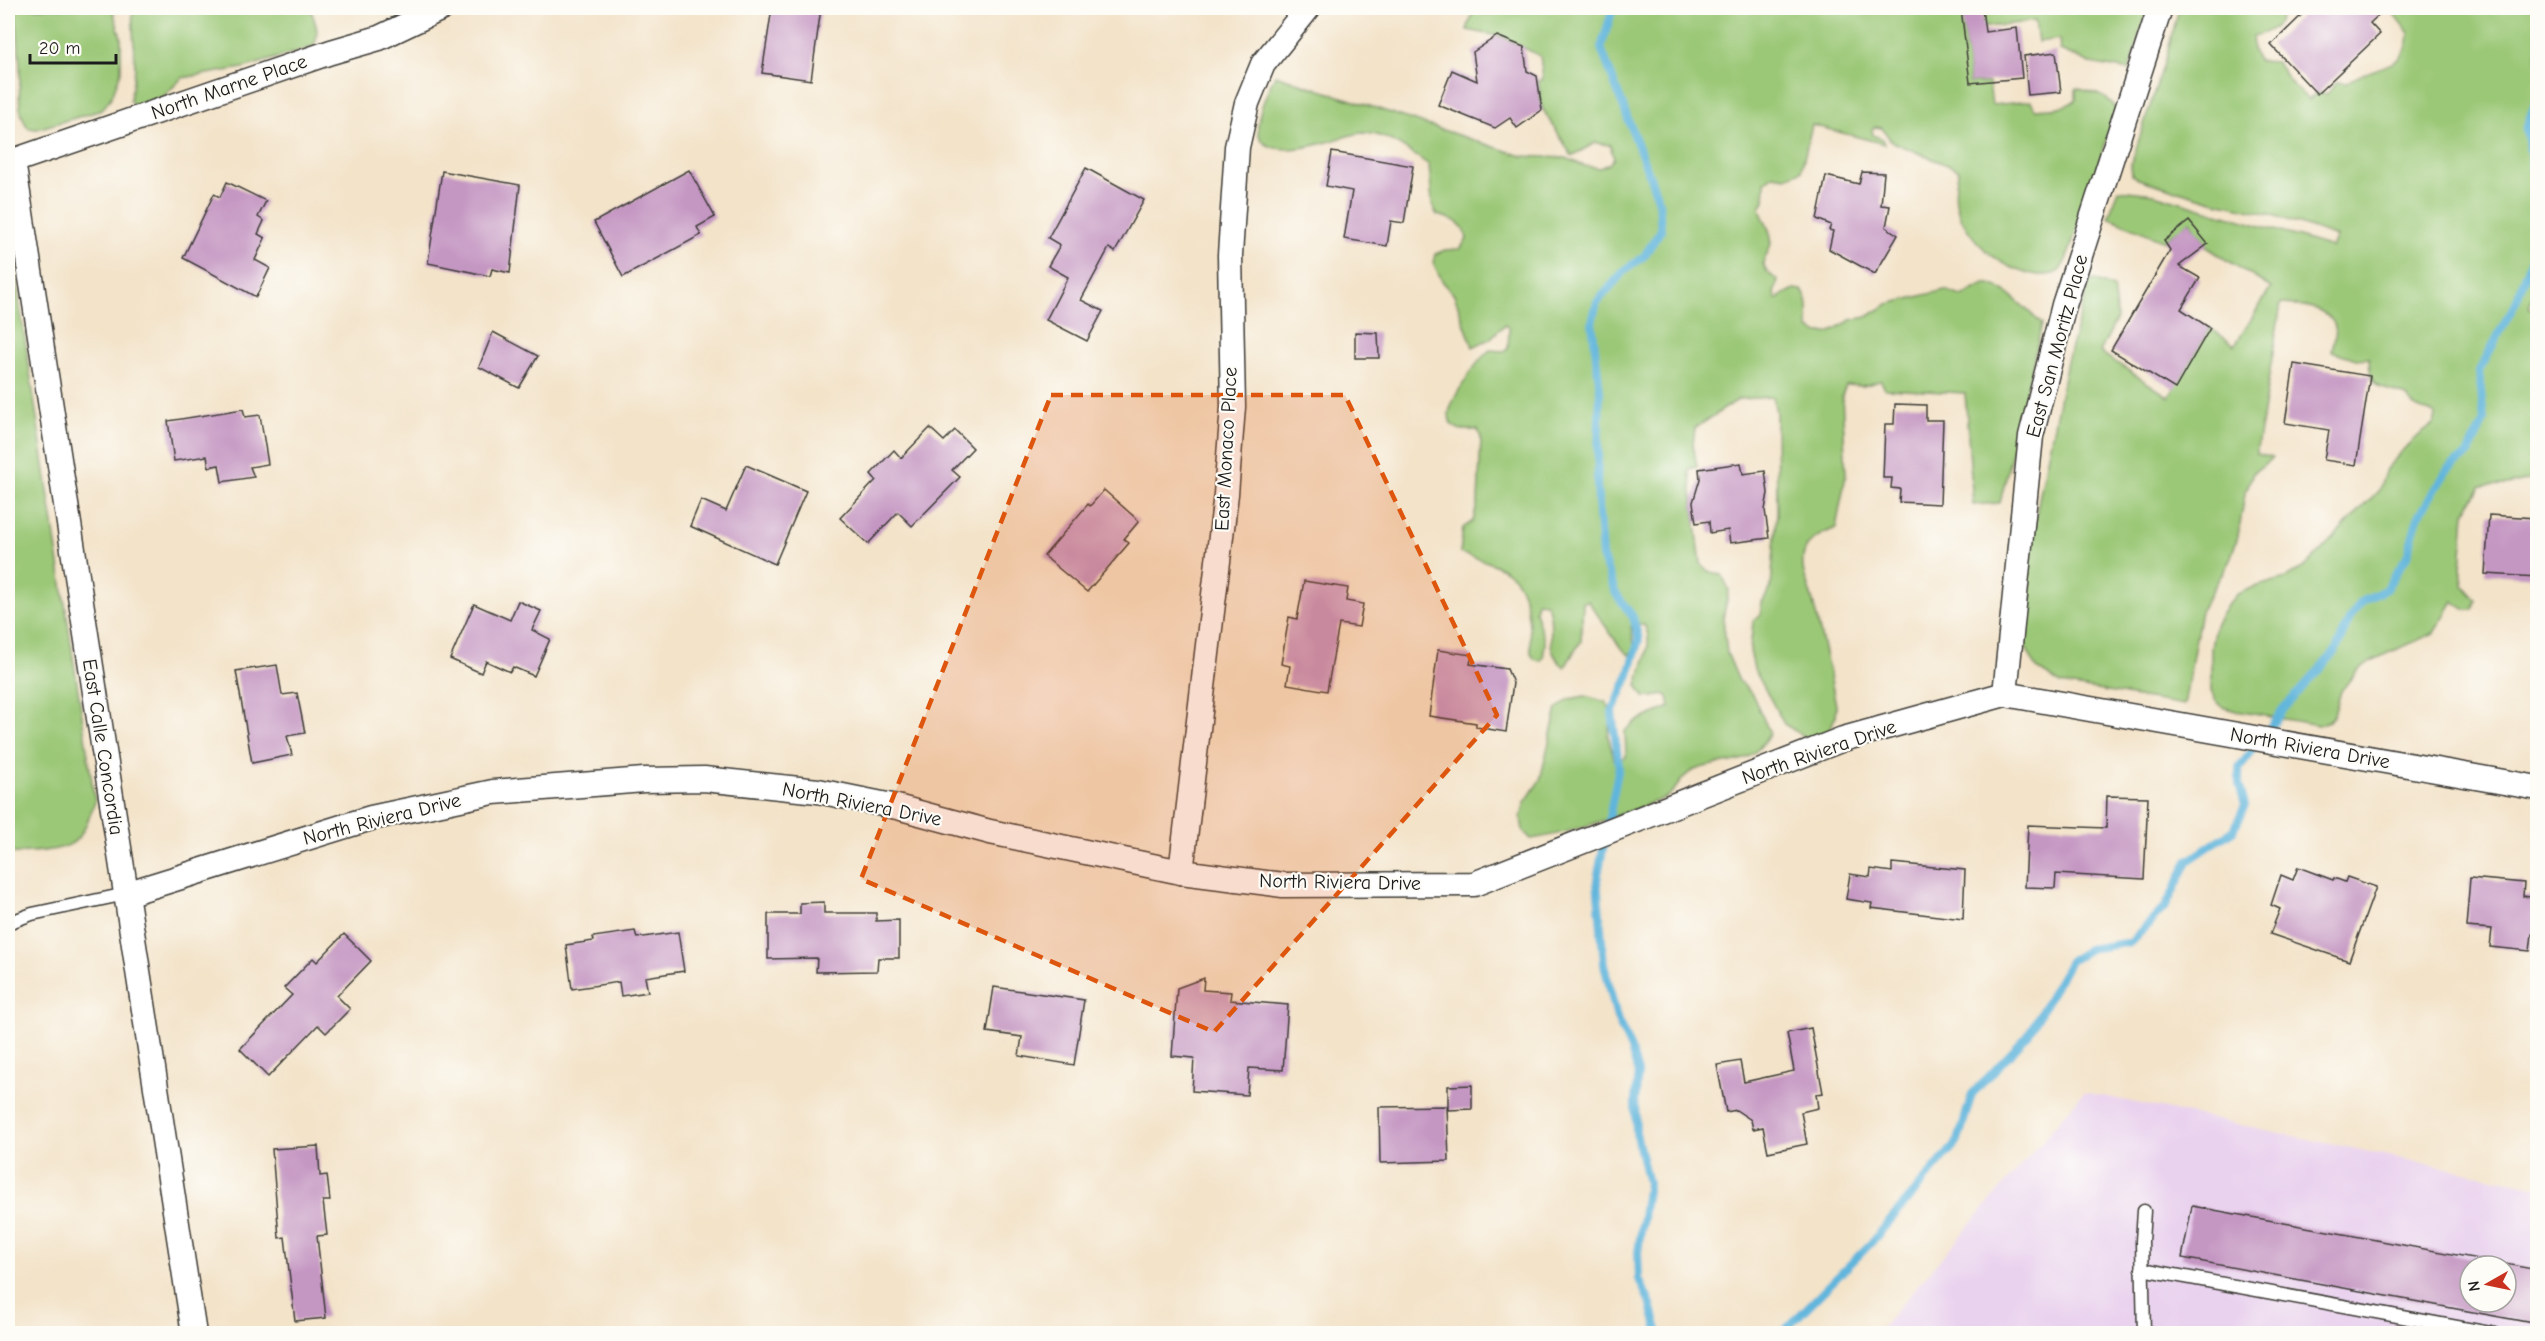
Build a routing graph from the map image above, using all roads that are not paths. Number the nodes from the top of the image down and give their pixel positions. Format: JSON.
{"nodes":[{"id":1,"x":442,"y":8,"type":"edge"},
{"id":2,"x":1308,"y":8,"type":"edge"},
{"id":3,"x":2160,"y":8,"type":"edge"},
{"id":4,"x":13,"y":161,"type":"joint"},
{"id":5,"x":2005,"y":694,"type":"junction"},
{"id":6,"x":2538,"y":788,"type":"edge"},
{"id":7,"x":1181,"y":872,"type":"junction"},
{"id":8,"x":126,"y":894,"type":"junction"},
{"id":9,"x":8,"y":923,"type":"edge"},
{"id":10,"x":2144,"y":1211,"type":"dead end"},
{"id":11,"x":2142,"y":1269,"type":"junction"},
{"id":12,"x":194,"y":1334,"type":"edge"},
{"id":13,"x":2144,"y":1334,"type":"edge"},
{"id":14,"x":2495,"y":1334,"type":"edge"}],
"edges":[{"from":1,"to":4,"type":"street","name":"North Marne Place"},
{"from":2,"to":7,"type":"street","name":"East Monaco Place"},
{"from":3,"to":5,"type":"street","name":"East San Moritz Place"},
{"from":4,"to":8,"type":"street","name":"East Calle Concordia"},
{"from":5,"to":6,"type":"street","name":"North Riviera Drive"},
{"from":5,"to":7,"type":"street","name":"North Riviera Drive"},
{"from":7,"to":8,"type":"street","name":"North Riviera Drive"},
{"from":8,"to":9,"type":"lane"},
{"from":8,"to":12,"type":"street","name":"East Calle Concordia"},
{"from":10,"to":11,"type":"lane"},
{"from":11,"to":13,"type":"lane"},
{"from":11,"to":14,"type":"lane"}]}
